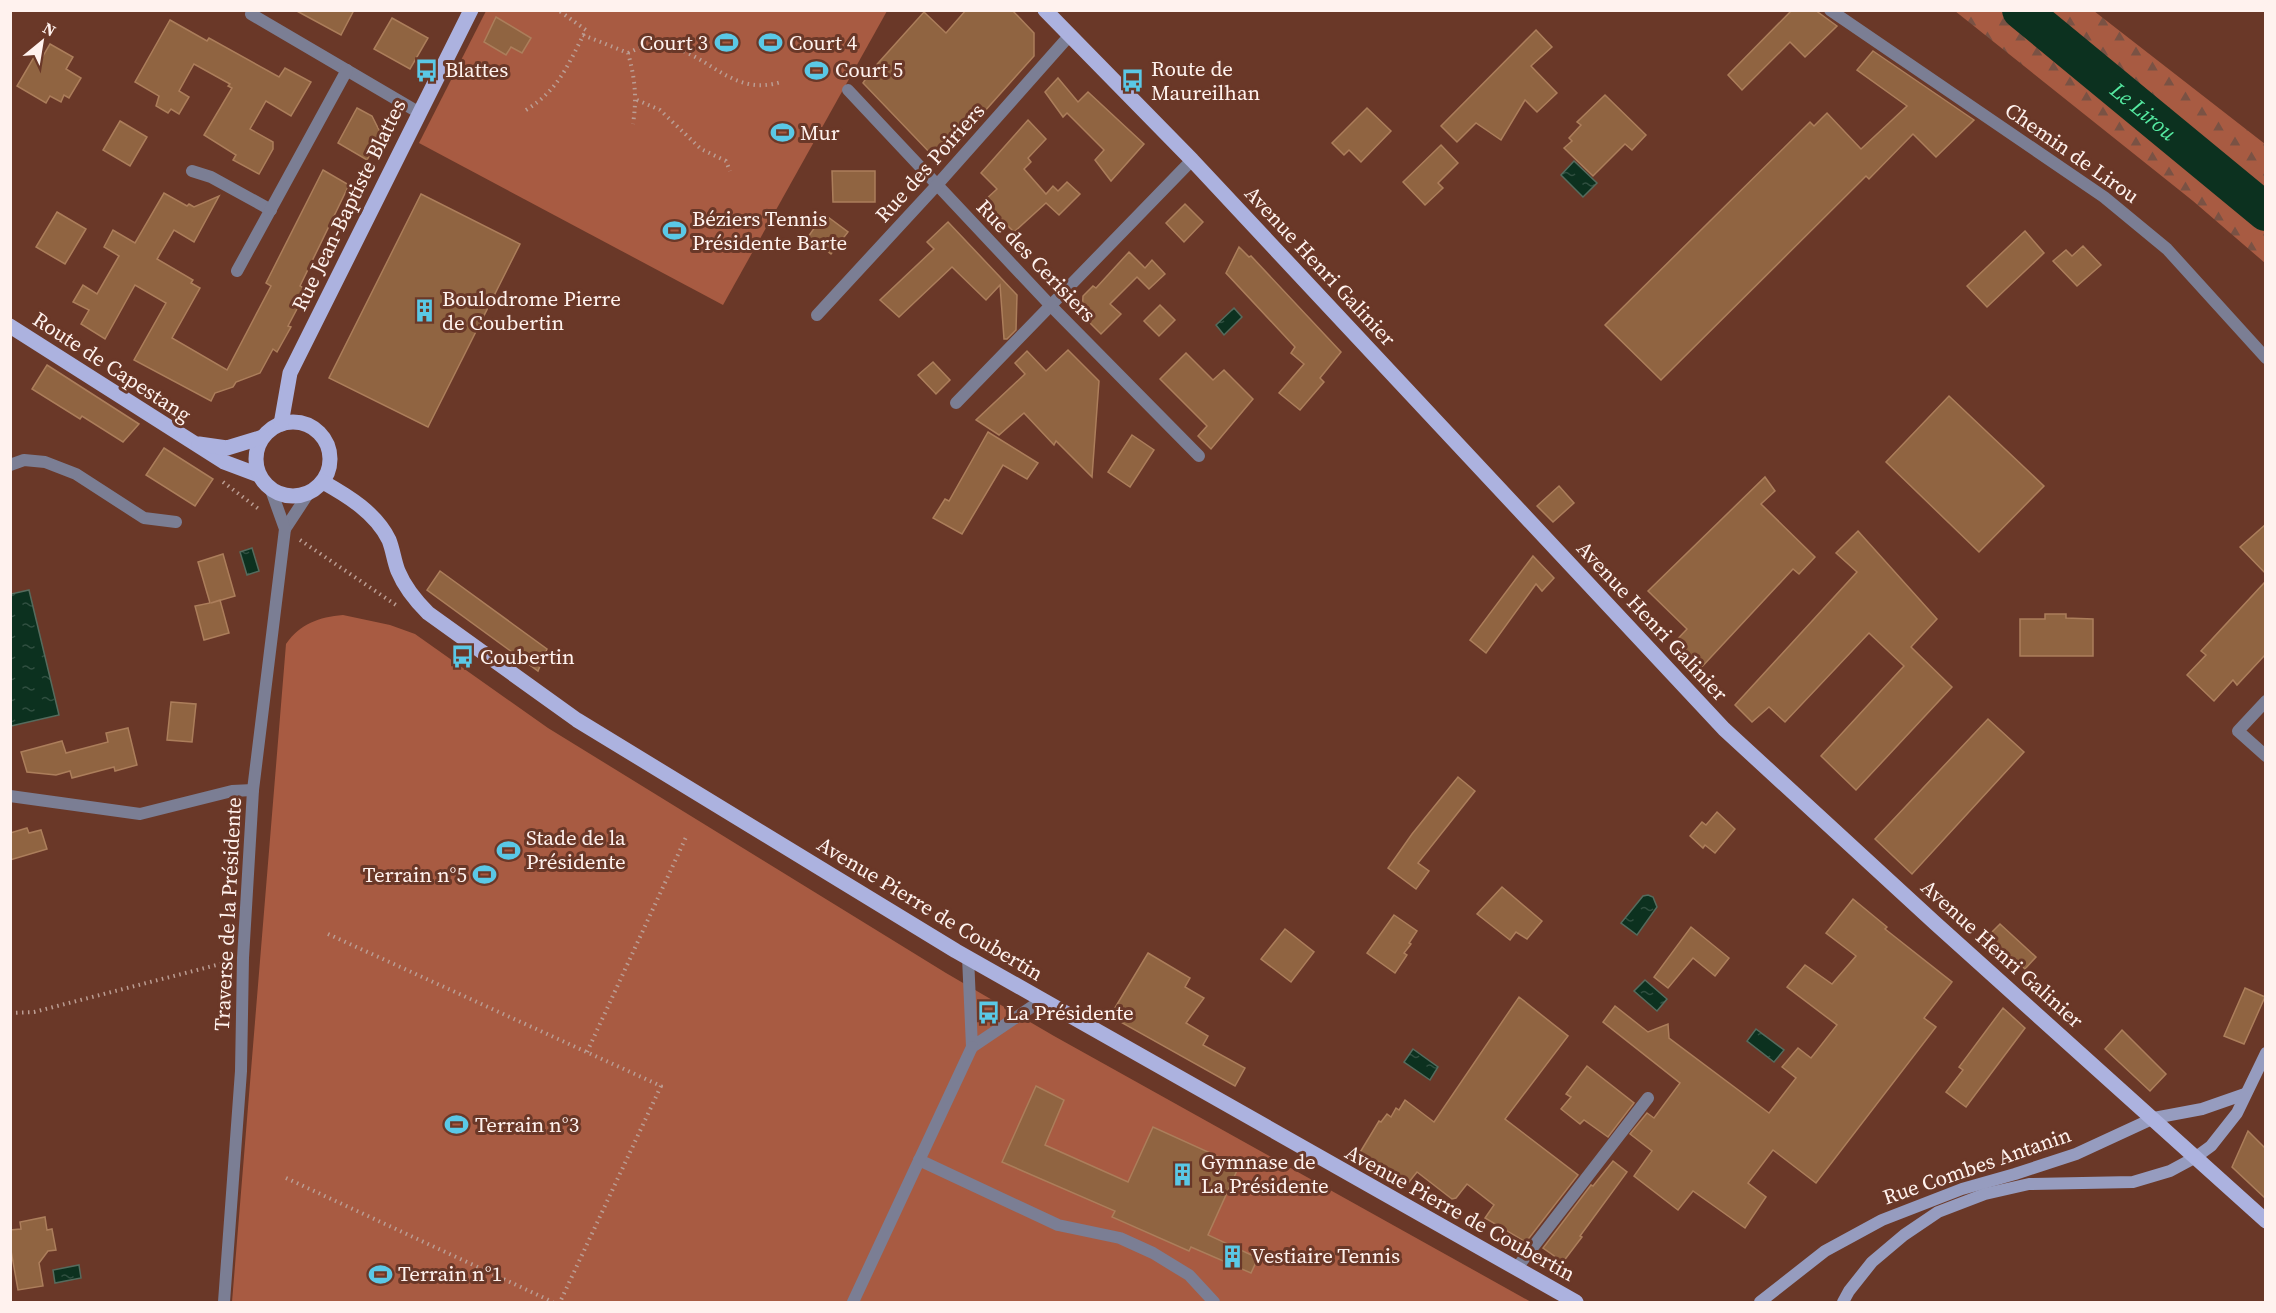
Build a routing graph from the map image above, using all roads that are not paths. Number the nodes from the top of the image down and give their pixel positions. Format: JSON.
{"nodes":[{"id":1,"x":471,"y":10,"type":"edge"},
{"id":2,"x":1045,"y":10,"type":"edge"},
{"id":3,"x":1830,"y":10,"type":"edge"},
{"id":4,"x":250,"y":14,"type":"dead end"},
{"id":5,"x":1070,"y":35,"type":"junction"},
{"id":6,"x":347,"y":70,"type":"junction"},
{"id":7,"x":848,"y":90,"type":"dead end"},
{"id":8,"x":418,"y":112,"type":"junction"},
{"id":9,"x":1192,"y":160,"type":"junction"},
{"id":10,"x":192,"y":171,"type":"dead end"},
{"id":11,"x":937,"y":185,"type":"junction"},
{"id":12,"x":271,"y":210,"type":"junction"},
{"id":13,"x":237,"y":271,"type":"dead end"},
{"id":14,"x":1051,"y":306,"type":"junction"},
{"id":15,"x":817,"y":315,"type":"dead end"},
{"id":16,"x":10,"y":326,"type":"edge"},
{"id":17,"x":2265,"y":358,"type":"edge"},
{"id":18,"x":956,"y":403,"type":"dead end"},
{"id":19,"x":281,"y":424,"type":"junction"},
{"id":20,"x":263,"y":437,"type":"junction"},
{"id":21,"x":190,"y":442,"type":"junction"},
{"id":22,"x":1199,"y":456,"type":"dead end"},
{"id":23,"x":10,"y":465,"type":"edge"},
{"id":24,"x":259,"y":476,"type":"junction"},
{"id":25,"x":323,"y":482,"type":"junction"},
{"id":26,"x":271,"y":490,"type":"junction"},
{"id":27,"x":308,"y":494,"type":"junction"},
{"id":28,"x":176,"y":522,"type":"dead end"},
{"id":29,"x":285,"y":529,"type":"junction"},
{"id":30,"x":2265,"y":701,"type":"edge"},
{"id":31,"x":2265,"y":756,"type":"edge"},
{"id":32,"x":253,"y":790,"type":"junction"},
{"id":33,"x":10,"y":796,"type":"edge"},
{"id":34,"x":968,"y":957,"type":"junction"},
{"id":35,"x":1042,"y":1000,"type":"junction"},
{"id":36,"x":972,"y":1047,"type":"junction"},
{"id":37,"x":2265,"y":1053,"type":"edge"},
{"id":38,"x":2245,"y":1094,"type":"junction"},
{"id":39,"x":1648,"y":1098,"type":"dead end"},
{"id":40,"x":2154,"y":1118,"type":"junction"},
{"id":41,"x":2196,"y":1157,"type":"junction"},
{"id":42,"x":919,"y":1160,"type":"junction"},
{"id":43,"x":2265,"y":1221,"type":"edge"},
{"id":44,"x":1516,"y":1269,"type":"junction"},
{"id":45,"x":224,"y":1302,"type":"edge"},
{"id":46,"x":853,"y":1302,"type":"edge"},
{"id":47,"x":1214,"y":1302,"type":"edge"},
{"id":48,"x":1576,"y":1302,"type":"edge"},
{"id":49,"x":1760,"y":1302,"type":"edge"},
{"id":50,"x":1843,"y":1302,"type":"edge"}],
"edges":[{"from":1,"to":8,"type":"main road","name":"Rue Jean-Baptiste Blattes"},
{"from":2,"to":5,"type":"main road","name":"Avenue Henri Galinier"},
{"from":3,"to":17,"type":"street","name":"Chemin de Lirou"},
{"from":4,"to":6,"type":"street"},
{"from":5,"to":9,"type":"main road","name":"Avenue Henri Galinier"},
{"from":5,"to":11,"type":"street","name":"Rue des Poiriers"},
{"from":6,"to":8,"type":"street"},
{"from":6,"to":12,"type":"street"},
{"from":7,"to":11,"type":"street","name":"Rue des Cerisiers"},
{"from":8,"to":19,"type":"main road","name":"Rue Jean-Baptiste Blattes"},
{"from":9,"to":14,"type":"street"},
{"from":9,"to":40,"type":"main road","name":"Avenue Henri Galinier"},
{"from":10,"to":12,"type":"street"},
{"from":11,"to":14,"type":"street","name":"Rue des Cerisiers"},
{"from":11,"to":15,"type":"street","name":"Rue des Poiriers"},
{"from":12,"to":13,"type":"street"},
{"from":14,"to":18,"type":"street"},
{"from":14,"to":22,"type":"street","name":"Rue des Cerisiers"},
{"from":16,"to":21,"type":"main road","name":"Route de Capestang"},
{"from":19,"to":20,"type":"main road"},
{"from":19,"to":25,"type":"main road"},
{"from":20,"to":21,"type":"main road","name":"Route de Capestang"},
{"from":20,"to":24,"type":"main road"},
{"from":21,"to":24,"type":"main road","name":"Route de Capestang"},
{"from":23,"to":28,"type":"street"},
{"from":24,"to":26,"type":"main road"},
{"from":25,"to":27,"type":"main road"},
{"from":25,"to":34,"type":"main road","name":"Avenue Pierre de Coubertin"},
{"from":26,"to":27,"type":"main road"},
{"from":26,"to":29,"type":"street","name":"Traverse de la Présidente"},
{"from":27,"to":29,"type":"street","name":"Traverse de la Présidente"},
{"from":29,"to":32,"type":"street","name":"Traverse de la Présidente"},
{"from":30,"to":31,"type":"street"},
{"from":32,"to":33,"type":"street"},
{"from":32,"to":45,"type":"street","name":"Traverse de la Présidente"},
{"from":34,"to":35,"type":"main road","name":"Avenue Pierre de Coubertin"},
{"from":34,"to":36,"type":"street"},
{"from":35,"to":36,"type":"street"},
{"from":35,"to":44,"type":"main road","name":"Avenue Pierre de Coubertin"},
{"from":36,"to":42,"type":"street"},
{"from":37,"to":38,"type":"main road","name":"Rue Combes Antanin"},
{"from":38,"to":40,"type":"main road","name":"Rue Combes Antanin"},
{"from":38,"to":41,"type":"main road","name":"Rue Combes Antanin"},
{"from":39,"to":44,"type":"street"},
{"from":40,"to":41,"type":"main road","name":"Avenue Henri Galinier"},
{"from":40,"to":49,"type":"main road","name":"Rue Combes Antanin"},
{"from":41,"to":43,"type":"main road","name":"Avenue Henri Galinier"},
{"from":41,"to":50,"type":"main road","name":"Rue Combes Antanin"},
{"from":42,"to":46,"type":"street"},
{"from":42,"to":47,"type":"street"},
{"from":44,"to":48,"type":"main road","name":"Avenue Pierre de Coubertin"}]}
